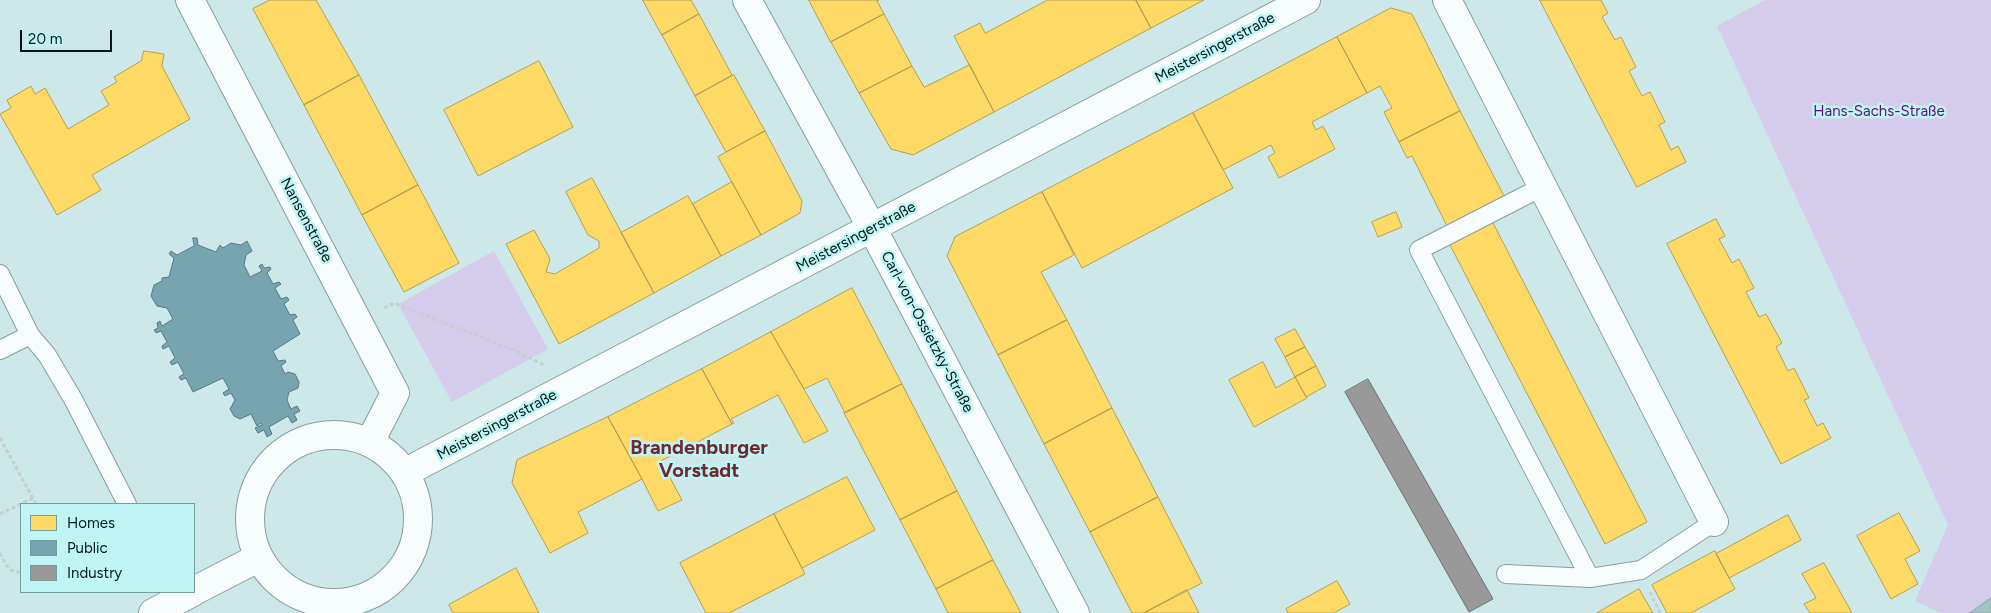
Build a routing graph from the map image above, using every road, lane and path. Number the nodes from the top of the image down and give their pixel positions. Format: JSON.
{"nodes":[{"id":1,"x":190,"y":0,"type":"edge"},
{"id":2,"x":747,"y":0,"type":"edge"},
{"id":3,"x":1306,"y":0,"type":"edge"},
{"id":4,"x":1447,"y":0,"type":"edge"},
{"id":5,"x":1542,"y":187,"type":"junction"},
{"id":6,"x":872,"y":228,"type":"junction"},
{"id":7,"x":0,"y":274,"type":"edge"},
{"id":8,"x":359,"y":322,"type":"junction"},
{"id":9,"x":30,"y":334,"type":"junction"},
{"id":10,"x":0,"y":350,"type":"edge"},
{"id":11,"x":578,"y":383,"type":"junction"},
{"id":12,"x":0,"y":438,"type":"edge"},
{"id":13,"x":370,"y":442,"type":"junction"},
{"id":14,"x":406,"y":472,"type":"junction"},
{"id":15,"x":33,"y":498,"type":"junction"},
{"id":16,"x":23,"y":503,"type":"edge"},
{"id":17,"x":36,"y":503,"type":"edge"},
{"id":18,"x":127,"y":503,"type":"edge"},
{"id":19,"x":20,"y":504,"type":"edge"},
{"id":20,"x":0,"y":514,"type":"edge"},
{"id":21,"x":1714,"y":522,"type":"joint"},
{"id":22,"x":0,"y":553,"type":"edge"},
{"id":23,"x":258,"y":558,"type":"junction"},
{"id":24,"x":20,"y":572,"type":"edge"},
{"id":25,"x":1506,"y":574,"type":"dead end"},
{"id":26,"x":1590,"y":578,"type":"junction"},
{"id":27,"x":195,"y":589,"type":"edge"},
{"id":28,"x":185,"y":594,"type":"edge"},
{"id":29,"x":1654,"y":602,"type":"dead end"},
{"id":30,"x":378,"y":604,"type":"edge"},
{"id":31,"x":153,"y":613,"type":"edge"},
{"id":32,"x":1075,"y":613,"type":"edge"},
{"id":33,"x":1660,"y":613,"type":"edge"}],
"edges":[{"from":1,"to":8,"type":"street","name":"Nansenstraße"},
{"from":2,"to":6,"type":"street","name":"Carl-von-Ossietzky-Straße"},
{"from":3,"to":6,"type":"street","name":"Meistersingerstraße"},
{"from":4,"to":5,"type":"street"},
{"from":5,"to":21,"type":"street"},
{"from":5,"to":26,"type":"lane"},
{"from":6,"to":11,"type":"street","name":"Meistersingerstraße"},
{"from":6,"to":32,"type":"street","name":"Carl-von-Ossietzky-Straße"},
{"from":7,"to":9,"type":"lane"},
{"from":8,"to":11,"type":"path"},
{"from":8,"to":13,"type":"street","name":"Nansenstraße"},
{"from":9,"to":10,"type":"lane"},
{"from":9,"to":18,"type":"lane"},
{"from":11,"to":14,"type":"street","name":"Meistersingerstraße"},
{"from":12,"to":15,"type":"path"},
{"from":13,"to":14,"type":"street"},
{"from":13,"to":23,"type":"street"},
{"from":14,"to":30,"type":"street"},
{"from":15,"to":16,"type":"path"},
{"from":15,"to":17,"type":"path"},
{"from":19,"to":20,"type":"path"},
{"from":21,"to":26,"type":"lane"},
{"from":22,"to":24,"type":"path"},
{"from":23,"to":27,"type":"street"},
{"from":23,"to":30,"type":"street"},
{"from":25,"to":26,"type":"lane"},
{"from":28,"to":31,"type":"street"},
{"from":29,"to":33,"type":"path"}]}
